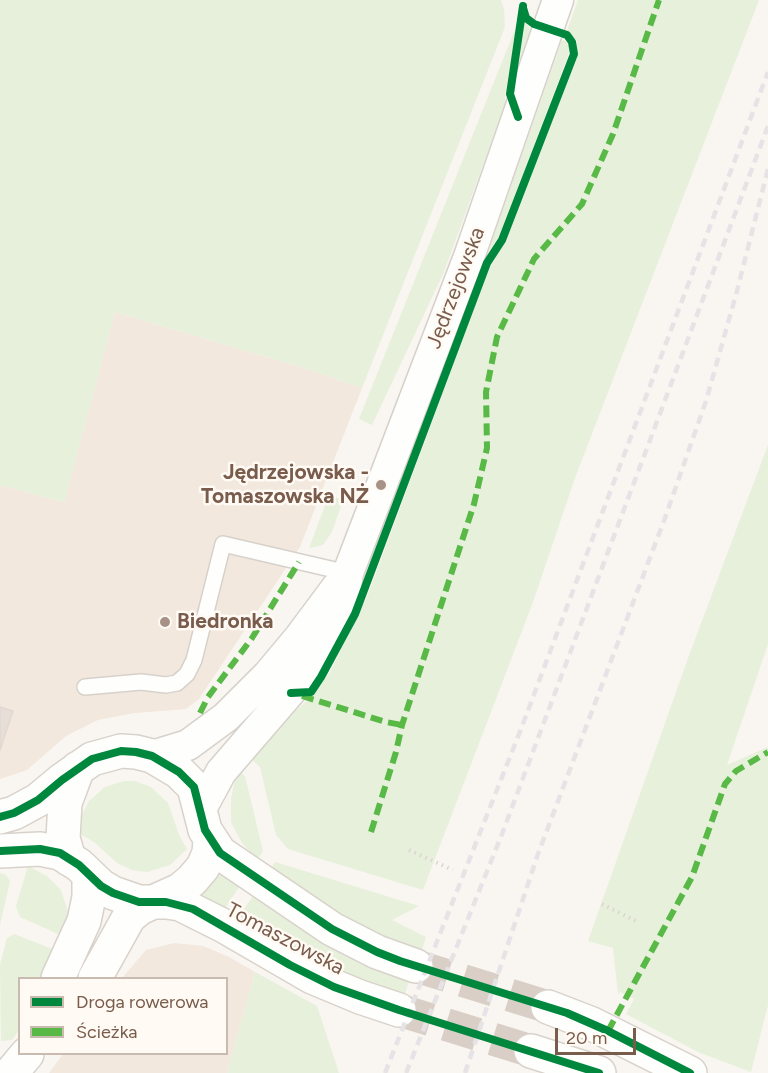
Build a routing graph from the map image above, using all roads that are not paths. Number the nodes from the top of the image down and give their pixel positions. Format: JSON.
{"nodes":[{"id":1,"x":558,"y":0,"type":"edge"},
{"id":2,"x":348,"y":573,"type":"junction"},
{"id":3,"x":85,"y":687,"type":"dead end"},
{"id":4,"x":152,"y":756,"type":"junction"},
{"id":5,"x":78,"y":768,"type":"junction"},
{"id":6,"x":201,"y":809,"type":"junction"},
{"id":7,"x":0,"y":817,"type":"edge"},
{"id":8,"x":210,"y":840,"type":"junction"},
{"id":9,"x":0,"y":851,"type":"edge"},
{"id":10,"x":79,"y":867,"type":"junction"},
{"id":11,"x":154,"y":902,"type":"junction"},
{"id":12,"x":416,"y":966,"type":"tunnel mouth"},
{"id":13,"x":58,"y":977,"type":"edge"},
{"id":14,"x":96,"y":977,"type":"edge"},
{"id":15,"x":548,"y":1007,"type":"tunnel mouth"},
{"id":16,"x":399,"y":1010,"type":"tunnel mouth"},
{"id":17,"x":531,"y":1051,"type":"tunnel mouth"},
{"id":18,"x":599,"y":1073,"type":"edge"},
{"id":19,"x":690,"y":1073,"type":"edge"}],
"edges":[{"from":1,"to":2,"type":"street","name":"Jędrzejowska"},
{"from":2,"to":3,"type":"lane"},
{"from":2,"to":4,"type":"street","name":"Jędrzejowska"},
{"from":2,"to":6,"type":"street","name":"Jędrzejowska"},
{"from":4,"to":5,"type":"street"},
{"from":4,"to":6,"type":"street"},
{"from":5,"to":7,"type":"street"},
{"from":5,"to":10,"type":"street"},
{"from":6,"to":8,"type":"street"},
{"from":8,"to":11,"type":"street"},
{"from":8,"to":12,"type":"street","name":"Tomaszowska"},
{"from":9,"to":10,"type":"street"},
{"from":10,"to":11,"type":"street"},
{"from":10,"to":13,"type":"street"},
{"from":11,"to":14,"type":"street"},
{"from":11,"to":16,"type":"street","name":"Tomaszowska"},
{"from":15,"to":19,"type":"street"},
{"from":17,"to":18,"type":"street"}]}
